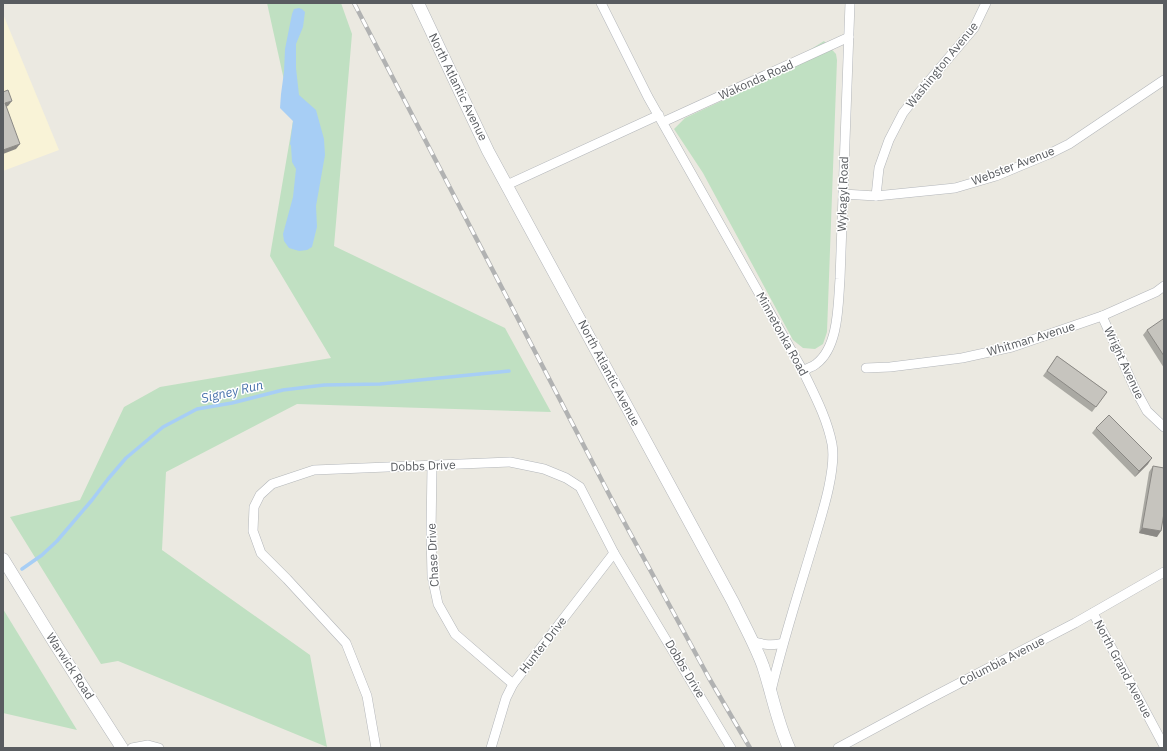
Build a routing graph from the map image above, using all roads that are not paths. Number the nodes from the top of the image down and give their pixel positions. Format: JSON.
{"nodes":[{"id":1,"x":418,"y":3,"type":"edge"},
{"id":2,"x":601,"y":3,"type":"edge"},
{"id":3,"x":850,"y":3,"type":"edge"},
{"id":4,"x":986,"y":3,"type":"edge"},
{"id":5,"x":849,"y":37,"type":"junction"},
{"id":6,"x":1164,"y":80,"type":"edge"},
{"id":7,"x":661,"y":118,"type":"junction"},
{"id":8,"x":506,"y":185,"type":"junction"},
{"id":9,"x":843,"y":194,"type":"junction"},
{"id":10,"x":876,"y":196,"type":"junction"},
{"id":11,"x":1164,"y":286,"type":"edge"},
{"id":12,"x":1102,"y":316,"type":"junction"},
{"id":13,"x":866,"y":368,"type":"dead end"},
{"id":14,"x":802,"y":371,"type":"junction"},
{"id":15,"x":1164,"y":427,"type":"edge"},
{"id":16,"x":432,"y":466,"type":"junction"},
{"id":17,"x":614,"y":553,"type":"junction"},
{"id":18,"x":3,"y":559,"type":"edge"},
{"id":19,"x":1164,"y":572,"type":"edge"},
{"id":20,"x":1093,"y":613,"type":"junction"},
{"id":21,"x":752,"y":641,"type":"junction"},
{"id":22,"x":783,"y":643,"type":"junction"},
{"id":23,"x":513,"y":684,"type":"junction"},
{"id":24,"x":771,"y":691,"type":"junction"},
{"id":25,"x":1164,"y":746,"type":"edge"},
{"id":26,"x":122,"y":748,"type":"edge"},
{"id":27,"x":132,"y":748,"type":"edge"},
{"id":28,"x":158,"y":748,"type":"edge"},
{"id":29,"x":376,"y":748,"type":"edge"},
{"id":30,"x":491,"y":748,"type":"edge"},
{"id":31,"x":731,"y":748,"type":"edge"},
{"id":32,"x":789,"y":748,"type":"edge"},
{"id":33,"x":838,"y":748,"type":"edge"}],
"edges":[{"from":1,"to":8,"type":"street","name":"North Atlantic Avenue"},
{"from":2,"to":7,"type":"street","name":"Minnetonka Road"},
{"from":3,"to":5,"type":"street","name":"Wykagyl Road"},
{"from":4,"to":10,"type":"street","name":"Washington Avenue"},
{"from":5,"to":7,"type":"street","name":"Wakonda Road"},
{"from":5,"to":9,"type":"street","name":"Wykagyl Road"},
{"from":6,"to":10,"type":"street","name":"Webster Avenue"},
{"from":7,"to":8,"type":"street","name":"Wakonda Road"},
{"from":7,"to":14,"type":"street","name":"Minnetonka Road"},
{"from":8,"to":21,"type":"street","name":"North Atlantic Avenue"},
{"from":9,"to":10,"type":"street","name":"Webster Avenue"},
{"from":9,"to":14,"type":"street","name":"Wykagyl Road"},
{"from":11,"to":12,"type":"street","name":"Whitman Avenue"},
{"from":12,"to":13,"type":"street","name":"Whitman Avenue"},
{"from":12,"to":15,"type":"street","name":"Wright Avenue"},
{"from":14,"to":22,"type":"street","name":"Minnetonka Road"},
{"from":16,"to":17,"type":"street","name":"Dobbs Drive"},
{"from":16,"to":23,"type":"street","name":"Chase Drive"},
{"from":16,"to":29,"type":"street","name":"Dobbs Drive"},
{"from":17,"to":23,"type":"street","name":"Hunter Drive"},
{"from":17,"to":31,"type":"street","name":"Dobbs Drive"},
{"from":18,"to":26,"type":"street","name":"Warwick Road"},
{"from":19,"to":20,"type":"street","name":"Columbia Avenue"},
{"from":20,"to":25,"type":"street","name":"North Grand Avenue"},
{"from":20,"to":33,"type":"street","name":"Columbia Avenue"},
{"from":21,"to":22,"type":"street"},
{"from":21,"to":24,"type":"street","name":"North Atlantic Avenue"},
{"from":22,"to":24,"type":"street","name":"Minnetonka Road"},
{"from":23,"to":30,"type":"street","name":"Hunter Drive"},
{"from":24,"to":32,"type":"street","name":"North Atlantic Avenue"},
{"from":27,"to":28,"type":"street"}]}
